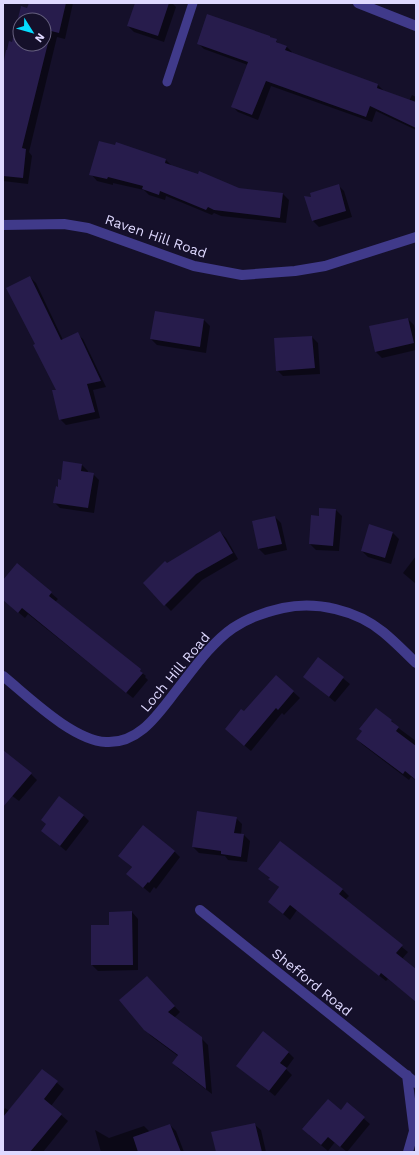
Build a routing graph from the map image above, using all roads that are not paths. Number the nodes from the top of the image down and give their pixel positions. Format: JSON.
{"nodes":[{"id":1,"x":193,"y":3,"type":"edge"},
{"id":2,"x":358,"y":3,"type":"edge"},
{"id":3,"x":416,"y":26,"type":"edge"},
{"id":4,"x":167,"y":82,"type":"dead end"},
{"id":5,"x":3,"y":225,"type":"edge"},
{"id":6,"x":416,"y":237,"type":"edge"},
{"id":7,"x":416,"y":663,"type":"edge"},
{"id":8,"x":3,"y":676,"type":"edge"},
{"id":9,"x":200,"y":910,"type":"dead end"},
{"id":10,"x":407,"y":1076,"type":"junction"},
{"id":11,"x":416,"y":1083,"type":"edge"},
{"id":12,"x":408,"y":1152,"type":"edge"}],
"edges":[{"from":1,"to":4,"type":"lane"},
{"from":2,"to":3,"type":"street"},
{"from":5,"to":6,"type":"street","name":"Raven Hill Road"},
{"from":7,"to":8,"type":"street","name":"Loch Hill Road"},
{"from":9,"to":10,"type":"street","name":"Shefford Road"},
{"from":10,"to":11,"type":"street","name":"Shefford Road"},
{"from":10,"to":12,"type":"street"}]}
